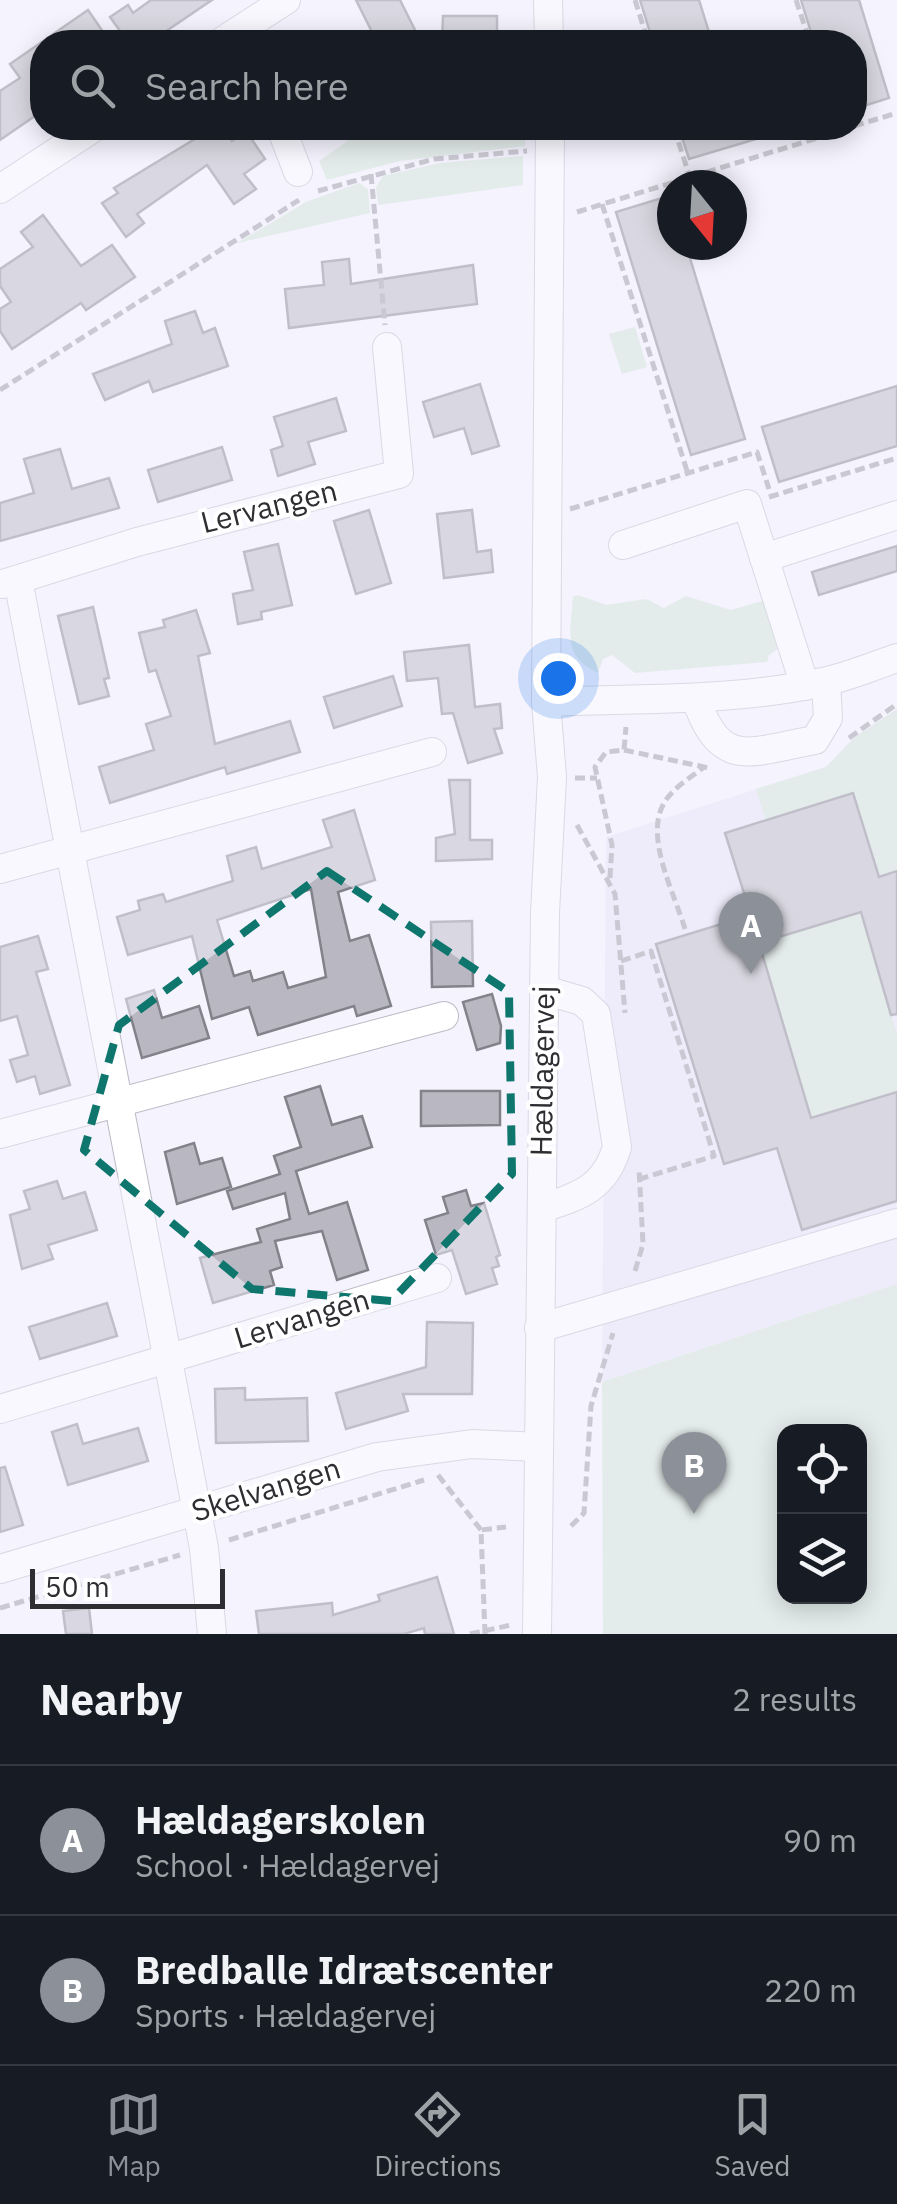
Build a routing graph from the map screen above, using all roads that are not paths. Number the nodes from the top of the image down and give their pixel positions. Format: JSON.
{"nodes":[{"id":1,"x":286,"y":0,"type":"edge"},
{"id":2,"x":548,"y":0,"type":"edge"},
{"id":3,"x":241,"y":30,"type":"edge"},
{"id":4,"x":548,"y":30,"type":"edge"},
{"id":5,"x":75,"y":140,"type":"edge"},
{"id":6,"x":286,"y":140,"type":"edge"},
{"id":7,"x":550,"y":140,"type":"edge"},
{"id":8,"x":298,"y":172,"type":"dead end"},
{"id":9,"x":0,"y":189,"type":"edge"},
{"id":10,"x":387,"y":347,"type":"road end"},
{"id":11,"x":897,"y":515,"type":"edge"},
{"id":12,"x":623,"y":546,"type":"dead end"},
{"id":13,"x":764,"y":558,"type":"junction"},
{"id":14,"x":9,"y":582,"type":"edge"},
{"id":15,"x":897,"y":658,"type":"edge"},
{"id":16,"x":816,"y":684,"type":"junction"},
{"id":17,"x":696,"y":699,"type":"junction"},
{"id":18,"x":546,"y":702,"type":"junction"},
{"id":19,"x":432,"y":752,"type":"dead end"},
{"id":20,"x":70,"y":850,"type":"junction"},
{"id":21,"x":0,"y":869,"type":"edge"},
{"id":22,"x":544,"y":990,"type":"junction"},
{"id":23,"x":444,"y":1016,"type":"dead end"},
{"id":24,"x":117,"y":1103,"type":"junction"},
{"id":25,"x":0,"y":1134,"type":"edge"},
{"id":26,"x":542,"y":1208,"type":"junction"},
{"id":27,"x":897,"y":1223,"type":"edge"},
{"id":28,"x":437,"y":1278,"type":"dead end"},
{"id":29,"x":540,"y":1328,"type":"junction"},
{"id":30,"x":167,"y":1359,"type":"junction"},
{"id":31,"x":0,"y":1410,"type":"edge"},
{"id":32,"x":538,"y":1446,"type":"junction"},
{"id":33,"x":196,"y":1511,"type":"junction"},
{"id":34,"x":0,"y":1568,"type":"edge"},
{"id":35,"x":212,"y":1634,"type":"edge"},
{"id":36,"x":537,"y":1634,"type":"edge"}],
"edges":[{"from":1,"to":3,"type":"street"},
{"from":2,"to":4,"type":"street"},
{"from":5,"to":9,"type":"street"},
{"from":6,"to":8,"type":"street"},
{"from":7,"to":18,"type":"street","name":"Hældagervej"},
{"from":10,"to":14,"type":"street","name":"Lervangen"},
{"from":11,"to":13,"type":"street"},
{"from":12,"to":13,"type":"street"},
{"from":13,"to":16,"type":"street"},
{"from":14,"to":20,"type":"street","name":"Lervangen"},
{"from":15,"to":16,"type":"street"},
{"from":16,"to":17,"type":"street"},
{"from":16,"to":17,"type":"street"},
{"from":17,"to":18,"type":"street"},
{"from":18,"to":22,"type":"street","name":"Hældagervej"},
{"from":19,"to":20,"type":"street"},
{"from":20,"to":21,"type":"street"},
{"from":20,"to":24,"type":"street","name":"Lervangen"},
{"from":22,"to":26,"type":"street","name":"Hældagervej"},
{"from":22,"to":26,"type":"street"},
{"from":23,"to":24,"type":"street"},
{"from":24,"to":25,"type":"street"},
{"from":24,"to":30,"type":"street","name":"Lervangen"},
{"from":26,"to":29,"type":"street","name":"Hældagervej"},
{"from":27,"to":29,"type":"street"},
{"from":28,"to":30,"type":"street","name":"Lervangen"},
{"from":29,"to":32,"type":"street","name":"Hældagervej"},
{"from":30,"to":31,"type":"street","name":"Lervangen"},
{"from":30,"to":33,"type":"street","name":"Lervangen"},
{"from":32,"to":33,"type":"street","name":"Skelvangen"},
{"from":32,"to":36,"type":"street","name":"Hældagervej"},
{"from":33,"to":34,"type":"street","name":"Skelvangen"},
{"from":33,"to":35,"type":"street","name":"Lervangen"}]}
